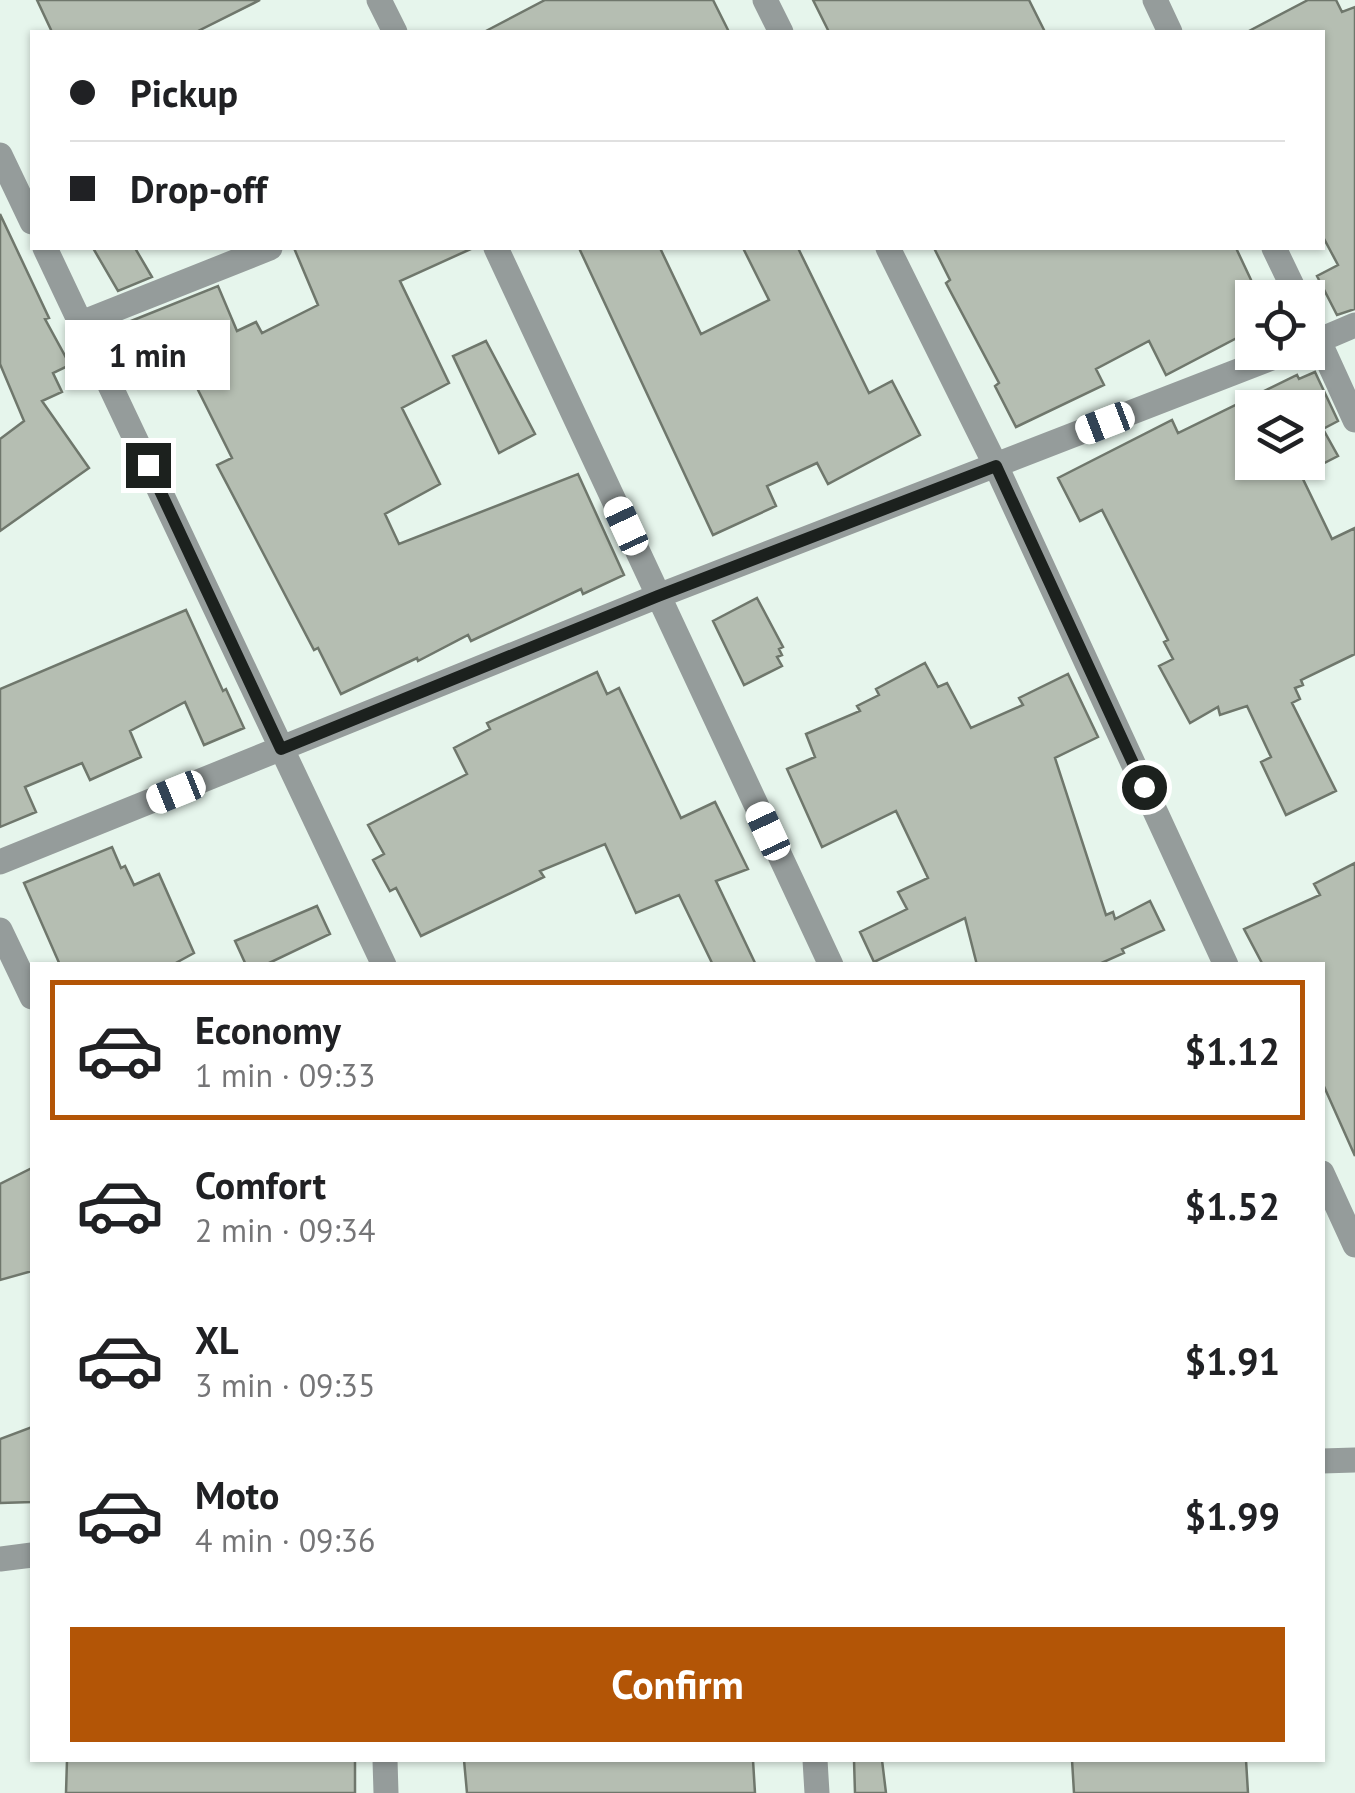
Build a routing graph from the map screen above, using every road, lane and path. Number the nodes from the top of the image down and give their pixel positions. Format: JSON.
{"nodes":[{"id":1,"x":379,"y":0,"type":"edge"},
{"id":2,"x":765,"y":0,"type":"edge"},
{"id":3,"x":1155,"y":0,"type":"edge"},
{"id":4,"x":394,"y":30,"type":"edge"},
{"id":5,"x":780,"y":30,"type":"edge"},
{"id":6,"x":1169,"y":30,"type":"edge"},
{"id":7,"x":0,"y":155,"type":"edge"},
{"id":8,"x":30,"y":218,"type":"edge"},
{"id":9,"x":46,"y":250,"type":"edge"},
{"id":10,"x":265,"y":250,"type":"edge"},
{"id":11,"x":497,"y":250,"type":"edge"},
{"id":12,"x":889,"y":250,"type":"edge"},
{"id":13,"x":1275,"y":250,"type":"edge"},
{"id":14,"x":1289,"y":280,"type":"edge"},
{"id":15,"x":81,"y":323,"type":"junction"},
{"id":16,"x":1355,"y":325,"type":"edge"},
{"id":17,"x":1325,"y":337,"type":"edge"},
{"id":18,"x":1325,"y":364,"type":"edge"},
{"id":19,"x":1241,"y":370,"type":"edge"},
{"id":20,"x":1355,"y":420,"type":"edge"},
{"id":21,"x":996,"y":466,"type":"junction"},
{"id":22,"x":658,"y":596,"type":"junction"},
{"id":23,"x":281,"y":749,"type":"junction"},
{"id":24,"x":0,"y":862,"type":"edge"},
{"id":25,"x":0,"y":930,"type":"edge"},
{"id":26,"x":383,"y":962,"type":"edge"},
{"id":27,"x":831,"y":962,"type":"edge"},
{"id":28,"x":1225,"y":962,"type":"edge"},
{"id":29,"x":30,"y":993,"type":"edge"},
{"id":30,"x":1325,"y":1187,"type":"edge"},
{"id":31,"x":1355,"y":1245,"type":"edge"},
{"id":32,"x":1355,"y":1460,"type":"edge"},
{"id":33,"x":1325,"y":1461,"type":"edge"},
{"id":34,"x":30,"y":1555,"type":"edge"},
{"id":35,"x":0,"y":1559,"type":"edge"},
{"id":36,"x":385,"y":1762,"type":"edge"},
{"id":37,"x":814,"y":1762,"type":"edge"},
{"id":38,"x":386,"y":1793,"type":"edge"},
{"id":39,"x":817,"y":1793,"type":"edge"}],
"edges":[{"from":1,"to":4,"type":"street"},
{"from":2,"to":5,"type":"street"},
{"from":3,"to":6,"type":"street"},
{"from":7,"to":8,"type":"street"},
{"from":9,"to":15,"type":"street"},
{"from":10,"to":15,"type":"street"},
{"from":11,"to":22,"type":"street"},
{"from":12,"to":21,"type":"street"},
{"from":13,"to":14,"type":"street"},
{"from":15,"to":23,"type":"street"},
{"from":16,"to":17,"type":"street"},
{"from":18,"to":20,"type":"street"},
{"from":19,"to":21,"type":"street"},
{"from":21,"to":22,"type":"street"},
{"from":21,"to":28,"type":"street"},
{"from":22,"to":23,"type":"street"},
{"from":22,"to":27,"type":"street"},
{"from":23,"to":24,"type":"street"},
{"from":23,"to":26,"type":"street"},
{"from":25,"to":29,"type":"street"},
{"from":30,"to":31,"type":"street"},
{"from":32,"to":33,"type":"street"},
{"from":34,"to":35,"type":"street"},
{"from":36,"to":38,"type":"street"},
{"from":37,"to":39,"type":"street"}]}
